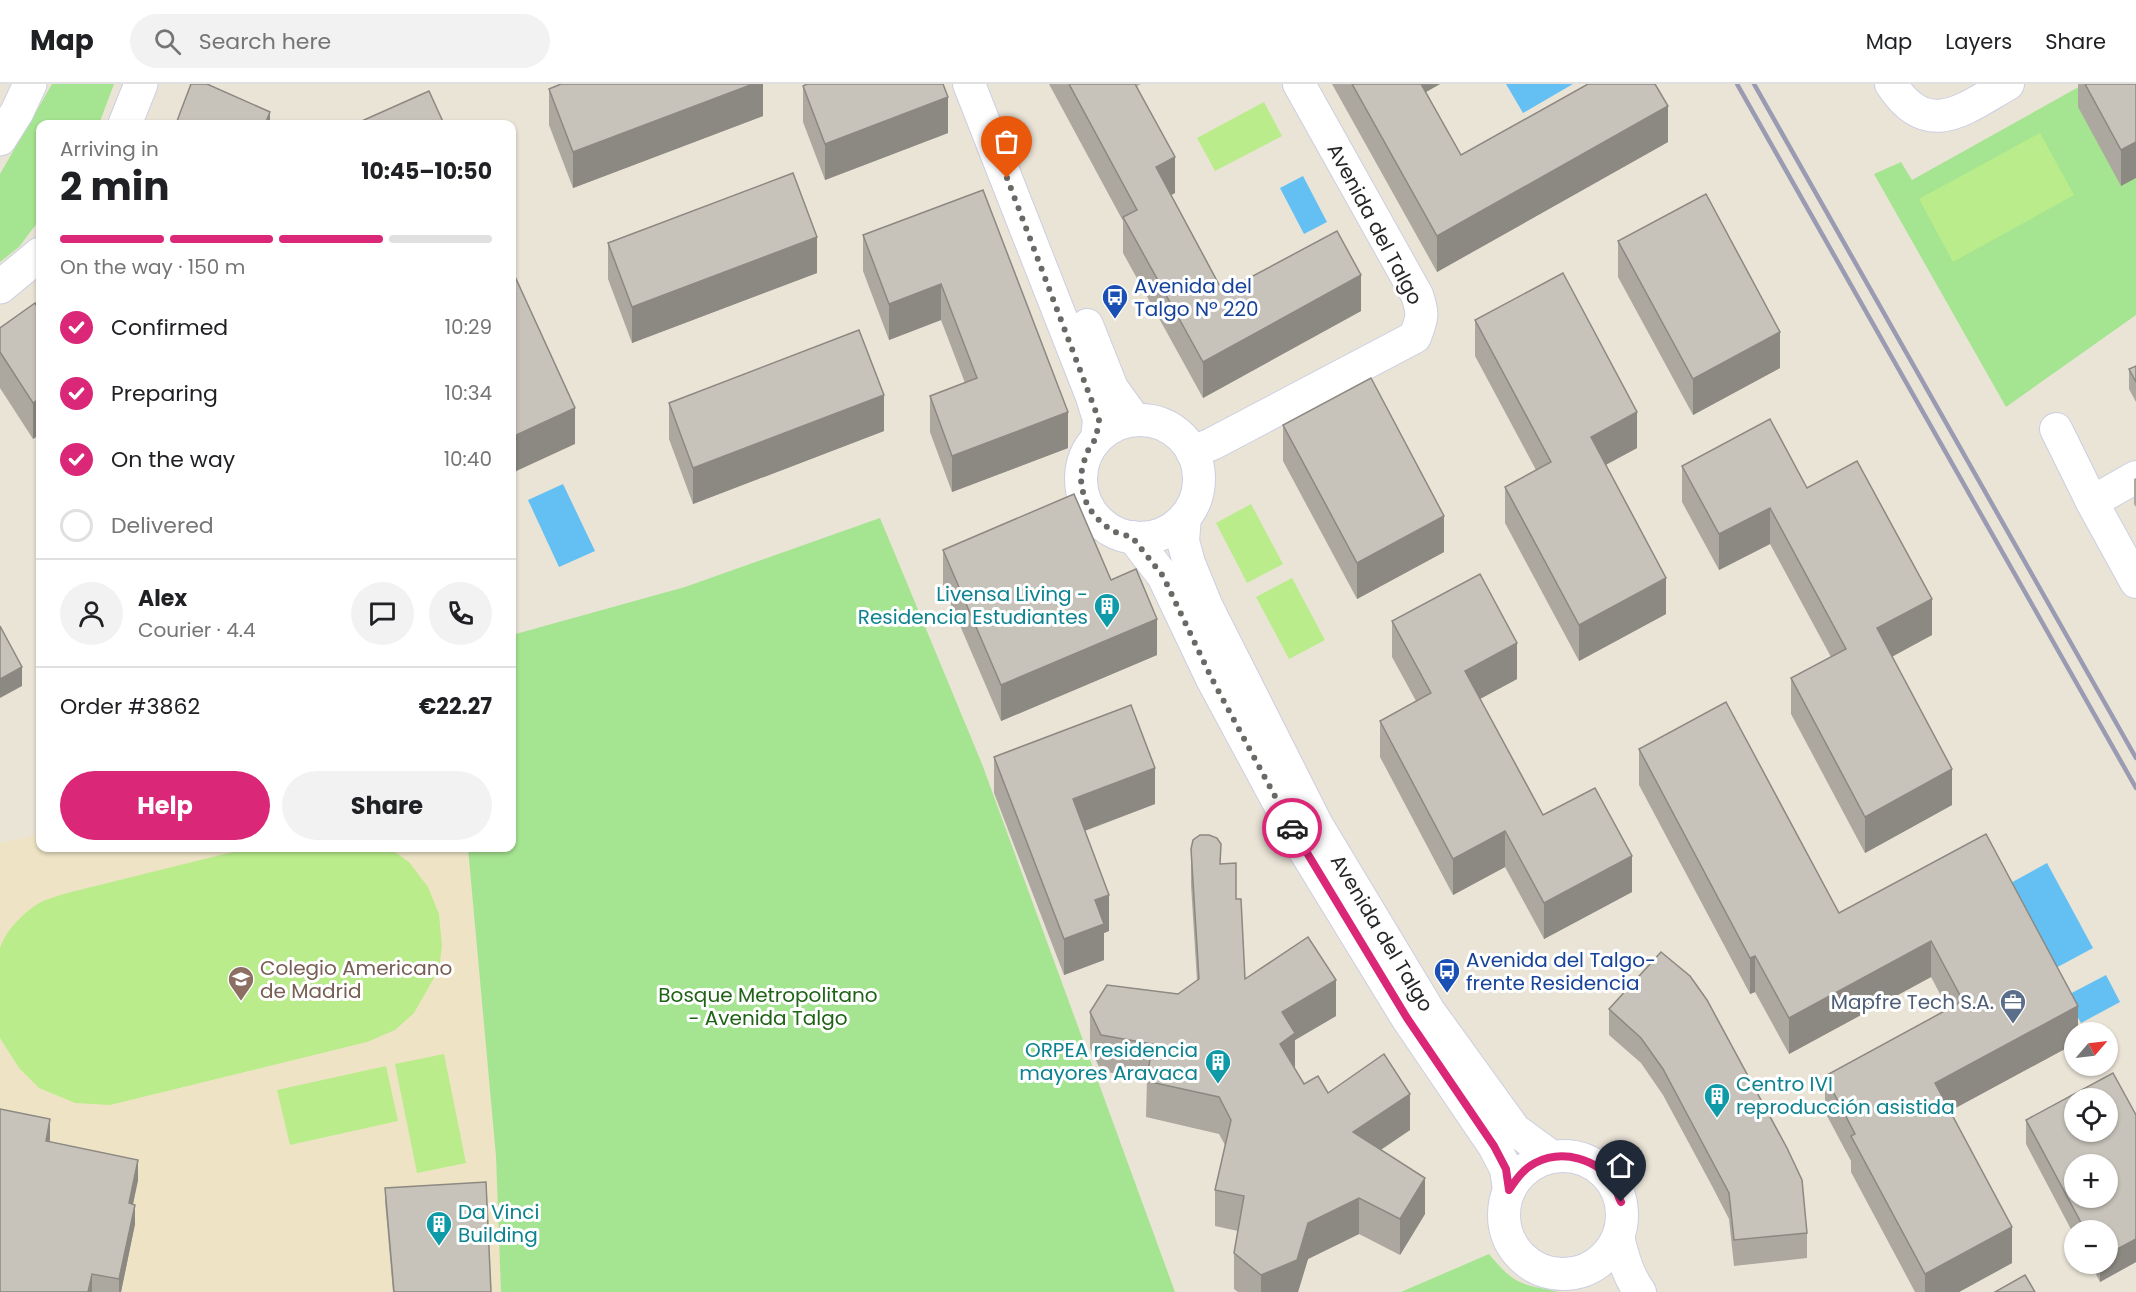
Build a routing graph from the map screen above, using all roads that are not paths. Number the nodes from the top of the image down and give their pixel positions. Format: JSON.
{"nodes":[{"id":1,"x":30,"y":84,"type":"edge"},
{"id":2,"x":141,"y":84,"type":"edge"},
{"id":3,"x":969,"y":84,"type":"edge"},
{"id":4,"x":993,"y":84,"type":"edge"},
{"id":5,"x":1299,"y":84,"type":"edge"},
{"id":6,"x":1891,"y":84,"type":"edge"},
{"id":7,"x":2008,"y":84,"type":"edge"},
{"id":8,"x":127,"y":120,"type":"edge"},
{"id":9,"x":0,"y":139,"type":"edge"},
{"id":10,"x":36,"y":257,"type":"edge"},
{"id":11,"x":0,"y":287,"type":"edge"},
{"id":12,"x":1135,"y":420,"type":"junction"},
{"id":13,"x":2056,"y":429,"type":"dead end"},
{"id":14,"x":1096,"y":438,"type":"junction"},
{"id":15,"x":1192,"y":452,"type":"junction"},
{"id":16,"x":2136,"y":477,"type":"edge"},
{"id":17,"x":2092,"y":502,"type":"junction"},
{"id":18,"x":1185,"y":517,"type":"junction"},
{"id":19,"x":1132,"y":537,"type":"junction"},
{"id":20,"x":2136,"y":582,"type":"edge"},
{"id":21,"x":1552,"y":1157,"type":"junction"},
{"id":22,"x":1509,"y":1190,"type":"junction"},
{"id":23,"x":1618,"y":1237,"type":"junction"},
{"id":24,"x":1570,"y":1274,"type":"junction"},
{"id":25,"x":1599,"y":1292,"type":"edge"},
{"id":26,"x":1640,"y":1292,"type":"edge"}],
"edges":[{"from":1,"to":9,"type":"street"},
{"from":2,"to":8,"type":"street"},
{"from":3,"to":14,"type":"street"},
{"from":4,"to":12,"type":"street"},
{"from":5,"to":15,"type":"street","name":"Avenida del Talgo"},
{"from":6,"to":7,"type":"street"},
{"from":10,"to":11,"type":"street"},
{"from":12,"to":14,"type":"street"},
{"from":12,"to":15,"type":"street"},
{"from":13,"to":17,"type":"street"},
{"from":14,"to":19,"type":"street"},
{"from":15,"to":18,"type":"street"},
{"from":16,"to":17,"type":"street"},
{"from":17,"to":20,"type":"street"},
{"from":18,"to":19,"type":"street"},
{"from":18,"to":21,"type":"street","name":"Avenida del Talgo"},
{"from":19,"to":22,"type":"street","name":"Avenida del Talgo"},
{"from":21,"to":22,"type":"street"},
{"from":21,"to":23,"type":"street"},
{"from":22,"to":24,"type":"street"},
{"from":23,"to":24,"type":"street"},
{"from":23,"to":26,"type":"street"},
{"from":24,"to":25,"type":"street"}]}
